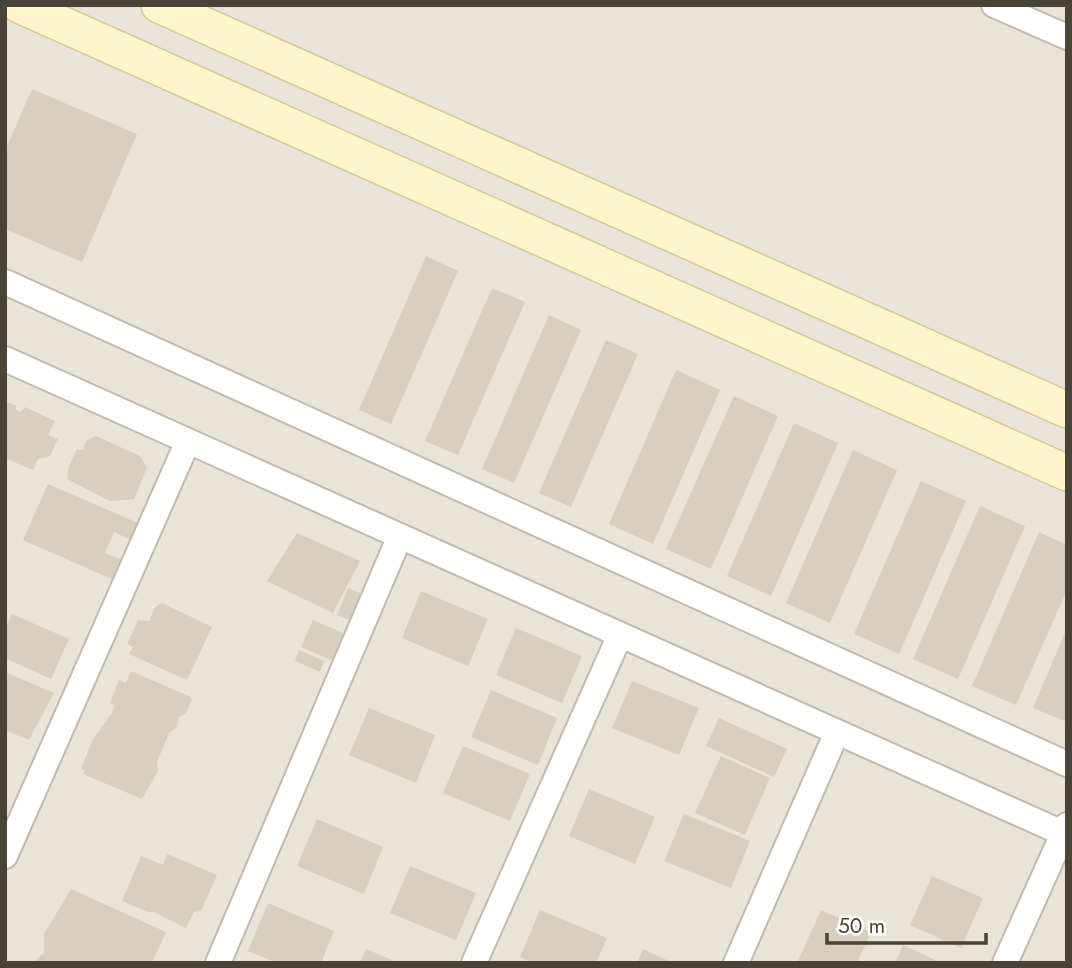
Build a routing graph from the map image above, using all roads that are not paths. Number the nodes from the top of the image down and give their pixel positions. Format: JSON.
{"nodes":[{"id":1,"x":19,"y":5,"type":"edge"},
{"id":2,"x":159,"y":5,"type":"edge"},
{"id":3,"x":994,"y":5,"type":"edge"},
{"id":4,"x":1067,"y":37,"type":"edge"},
{"id":5,"x":5,"y":282,"type":"edge"},
{"id":6,"x":5,"y":359,"type":"edge"},
{"id":7,"x":1067,"y":410,"type":"edge"},
{"id":8,"x":188,"y":441,"type":"junction"},
{"id":9,"x":1067,"y":473,"type":"edge"},
{"id":10,"x":400,"y":536,"type":"junction"},
{"id":11,"x":620,"y":635,"type":"junction"},
{"id":12,"x":837,"y":732,"type":"junction"},
{"id":13,"x":1067,"y":764,"type":"edge"},
{"id":14,"x":1066,"y":831,"type":"edge"},
{"id":15,"x":5,"y":856,"type":"edge"},
{"id":16,"x":218,"y":963,"type":"edge"},
{"id":17,"x":474,"y":963,"type":"edge"},
{"id":18,"x":736,"y":963,"type":"edge"},
{"id":19,"x":1005,"y":963,"type":"edge"}],
"edges":[{"from":1,"to":9,"type":"street"},
{"from":2,"to":7,"type":"street"},
{"from":3,"to":4,"type":"street"},
{"from":5,"to":13,"type":"street"},
{"from":6,"to":8,"type":"street"},
{"from":8,"to":10,"type":"street"},
{"from":8,"to":15,"type":"street"},
{"from":10,"to":11,"type":"street"},
{"from":10,"to":16,"type":"street"},
{"from":11,"to":12,"type":"street"},
{"from":11,"to":17,"type":"street"},
{"from":12,"to":14,"type":"street"},
{"from":12,"to":18,"type":"street"},
{"from":14,"to":19,"type":"street"}]}
